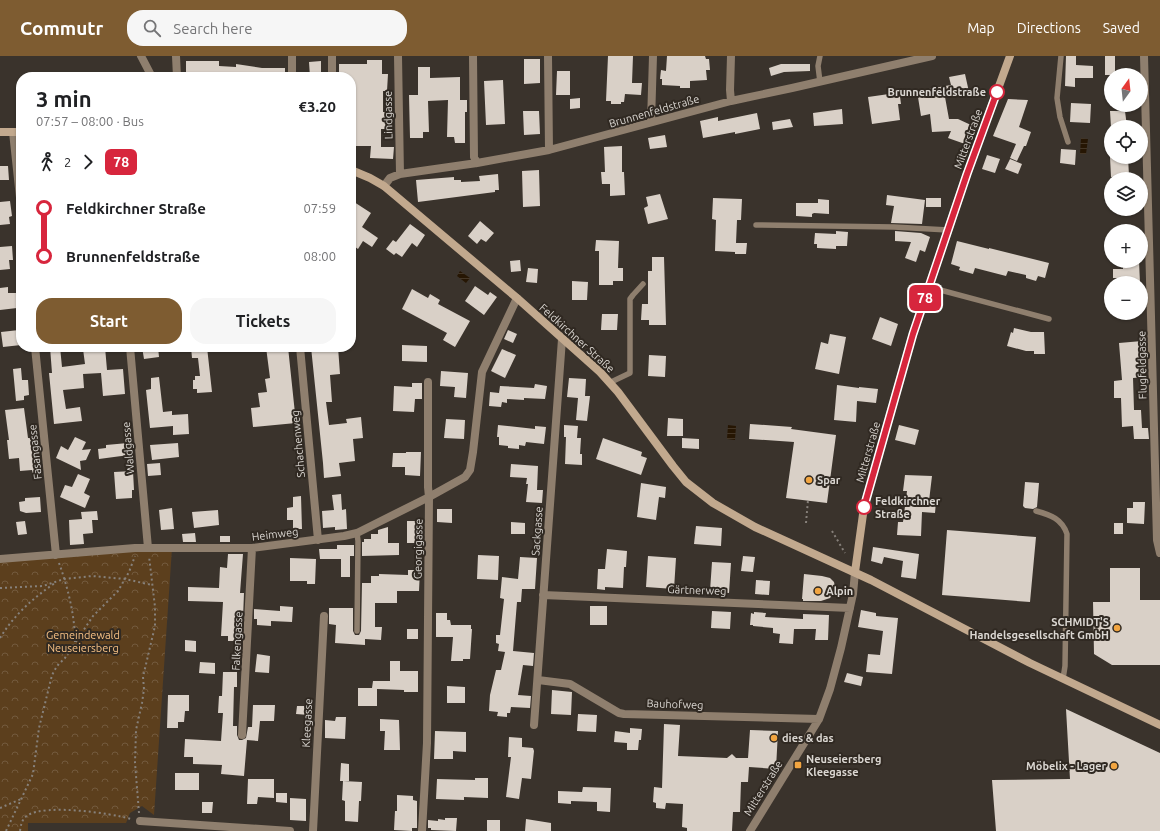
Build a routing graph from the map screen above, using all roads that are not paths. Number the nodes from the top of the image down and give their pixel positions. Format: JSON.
{"nodes":[{"id":1,"x":141,"y":56,"type":"edge"},
{"id":2,"x":176,"y":56,"type":"edge"},
{"id":3,"x":181,"y":56,"type":"edge"},
{"id":4,"x":292,"y":56,"type":"edge"},
{"id":5,"x":332,"y":56,"type":"edge"},
{"id":6,"x":398,"y":56,"type":"edge"},
{"id":7,"x":472,"y":56,"type":"edge"},
{"id":8,"x":548,"y":56,"type":"edge"},
{"id":9,"x":652,"y":56,"type":"edge"},
{"id":10,"x":731,"y":56,"type":"edge"},
{"id":11,"x":820,"y":56,"type":"edge"},
{"id":12,"x":929,"y":56,"type":"edge"},
{"id":13,"x":1010,"y":56,"type":"edge"},
{"id":14,"x":1061,"y":56,"type":"edge"},
{"id":15,"x":1144,"y":56,"type":"edge"},
{"id":16,"x":149,"y":72,"type":"edge"},
{"id":17,"x":177,"y":72,"type":"edge"},
{"id":18,"x":292,"y":72,"type":"edge"},
{"id":19,"x":332,"y":72,"type":"edge"},
{"id":20,"x":820,"y":82,"type":"junction"},
{"id":21,"x":731,"y":101,"type":"junction"},
{"id":22,"x":651,"y":122,"type":"junction"},
{"id":23,"x":0,"y":132,"type":"edge"},
{"id":24,"x":16,"y":132,"type":"edge"},
{"id":25,"x":1068,"y":142,"type":"dead end"},
{"id":26,"x":549,"y":150,"type":"junction"},
{"id":27,"x":477,"y":163,"type":"junction"},
{"id":28,"x":356,"y":172,"type":"edge"},
{"id":29,"x":400,"y":174,"type":"junction"},
{"id":30,"x":384,"y":186,"type":"junction"},
{"id":31,"x":756,"y":225,"type":"dead end"},
{"id":32,"x":948,"y":230,"type":"junction"},
{"id":33,"x":643,"y":284,"type":"dead end"},
{"id":34,"x":929,"y":287,"type":"junction"},
{"id":35,"x":516,"y":298,"type":"junction"},
{"id":36,"x":1049,"y":319,"type":"dead end"},
{"id":37,"x":562,"y":339,"type":"junction"},
{"id":38,"x":36,"y":352,"type":"edge"},
{"id":39,"x":130,"y":352,"type":"edge"},
{"id":40,"x":300,"y":352,"type":"edge"},
{"id":41,"x":428,"y":382,"type":"dead end"},
{"id":42,"x":609,"y":383,"type":"junction"},
{"id":43,"x":429,"y":497,"type":"junction"},
{"id":44,"x":1036,"y":511,"type":"dead end"},
{"id":45,"x":357,"y":532,"type":"junction"},
{"id":46,"x":318,"y":540,"type":"junction"},
{"id":47,"x":148,"y":548,"type":"junction"},
{"id":48,"x":252,"y":548,"type":"junction"},
{"id":49,"x":1160,"y":553,"type":"edge"},
{"id":50,"x":56,"y":555,"type":"junction"},
{"id":51,"x":0,"y":559,"type":"edge"},
{"id":52,"x":855,"y":572,"type":"junction"},
{"id":53,"x":543,"y":595,"type":"junction"},
{"id":54,"x":850,"y":608,"type":"junction"},
{"id":55,"x":324,"y":616,"type":"dead end"},
{"id":56,"x":357,"y":631,"type":"dead end"},
{"id":57,"x":1063,"y":679,"type":"junction"},
{"id":58,"x":538,"y":680,"type":"junction"},
{"id":59,"x":819,"y":719,"type":"junction"},
{"id":60,"x":534,"y":725,"type":"dead end"},
{"id":61,"x":1160,"y":725,"type":"edge"},
{"id":62,"x":242,"y":735,"type":"dead end"},
{"id":63,"x":140,"y":822,"type":"road end"},
{"id":64,"x":290,"y":831,"type":"edge"},
{"id":65,"x":313,"y":831,"type":"edge"},
{"id":66,"x":422,"y":831,"type":"edge"},
{"id":67,"x":750,"y":831,"type":"edge"}],
"edges":[{"from":1,"to":16,"type":"street"},
{"from":2,"to":3,"type":"lane"},
{"from":2,"to":17,"type":"street"},
{"from":4,"to":18,"type":"street"},
{"from":5,"to":19,"type":"street"},
{"from":6,"to":29,"type":"street","name":"Lindgasse"},
{"from":7,"to":27,"type":"street"},
{"from":8,"to":26,"type":"street"},
{"from":9,"to":22,"type":"street"},
{"from":10,"to":21,"type":"street"},
{"from":11,"to":20,"type":"lane"},
{"from":12,"to":20,"type":"street","name":"Brunnenfeldstraße"},
{"from":13,"to":32,"type":"street","name":"Mitterstraße"},
{"from":14,"to":25,"type":"lane"},
{"from":15,"to":49,"type":"street","name":"Flugfeldgasse"},
{"from":20,"to":21,"type":"street","name":"Brunnenfeldstraße"},
{"from":21,"to":22,"type":"street","name":"Brunnenfeldstraße"},
{"from":22,"to":26,"type":"street","name":"Brunnenfeldstraße"},
{"from":23,"to":24,"type":"street"},
{"from":26,"to":27,"type":"street","name":"Brunnenfeldstraße"},
{"from":27,"to":29,"type":"street","name":"Brunnenfeldstraße"},
{"from":28,"to":30,"type":"street","name":"Feldkirchner Straße"},
{"from":29,"to":30,"type":"street","name":"Brunnenfeldstraße"},
{"from":30,"to":35,"type":"street","name":"Feldkirchner Straße"},
{"from":31,"to":32,"type":"lane"},
{"from":32,"to":34,"type":"street","name":"Mitterstraße"},
{"from":33,"to":42,"type":"lane"},
{"from":34,"to":36,"type":"lane"},
{"from":34,"to":52,"type":"street","name":"Mitterstraße"},
{"from":35,"to":37,"type":"street","name":"Feldkirchner Straße"},
{"from":35,"to":43,"type":"street"},
{"from":37,"to":42,"type":"street","name":"Feldkirchner Straße"},
{"from":37,"to":53,"type":"street","name":"Sackgasse"},
{"from":38,"to":50,"type":"street","name":"Fasangasse"},
{"from":39,"to":47,"type":"street","name":"Waldgasse"},
{"from":40,"to":46,"type":"street","name":"Schachenweg"},
{"from":41,"to":43,"type":"street"},
{"from":42,"to":52,"type":"street","name":"Feldkirchner Straße"},
{"from":43,"to":45,"type":"street","name":"Heimweg"},
{"from":43,"to":66,"type":"street","name":"Georgigasse"},
{"from":44,"to":57,"type":"lane"},
{"from":45,"to":46,"type":"street","name":"Heimweg"},
{"from":45,"to":56,"type":"lane"},
{"from":46,"to":48,"type":"street","name":"Heimweg"},
{"from":47,"to":48,"type":"street","name":"Heimweg"},
{"from":47,"to":50,"type":"street","name":"Heimweg"},
{"from":48,"to":62,"type":"street","name":"Falkengasse"},
{"from":50,"to":51,"type":"street","name":"Heimweg"},
{"from":52,"to":54,"type":"street","name":"Mitterstraße"},
{"from":52,"to":57,"type":"street","name":"Feldkirchner Straße"},
{"from":53,"to":54,"type":"street","name":"Gärtnerweg"},
{"from":53,"to":58,"type":"street","name":"Sackgasse"},
{"from":54,"to":59,"type":"street","name":"Mitterstraße"},
{"from":55,"to":65,"type":"street","name":"Kleegasse"},
{"from":57,"to":61,"type":"street","name":"Feldkirchner Straße"},
{"from":58,"to":59,"type":"street","name":"Bauhofweg"},
{"from":58,"to":60,"type":"street","name":"Sackgasse"},
{"from":59,"to":67,"type":"street","name":"Mitterstraße"},
{"from":63,"to":64,"type":"street"}]}
